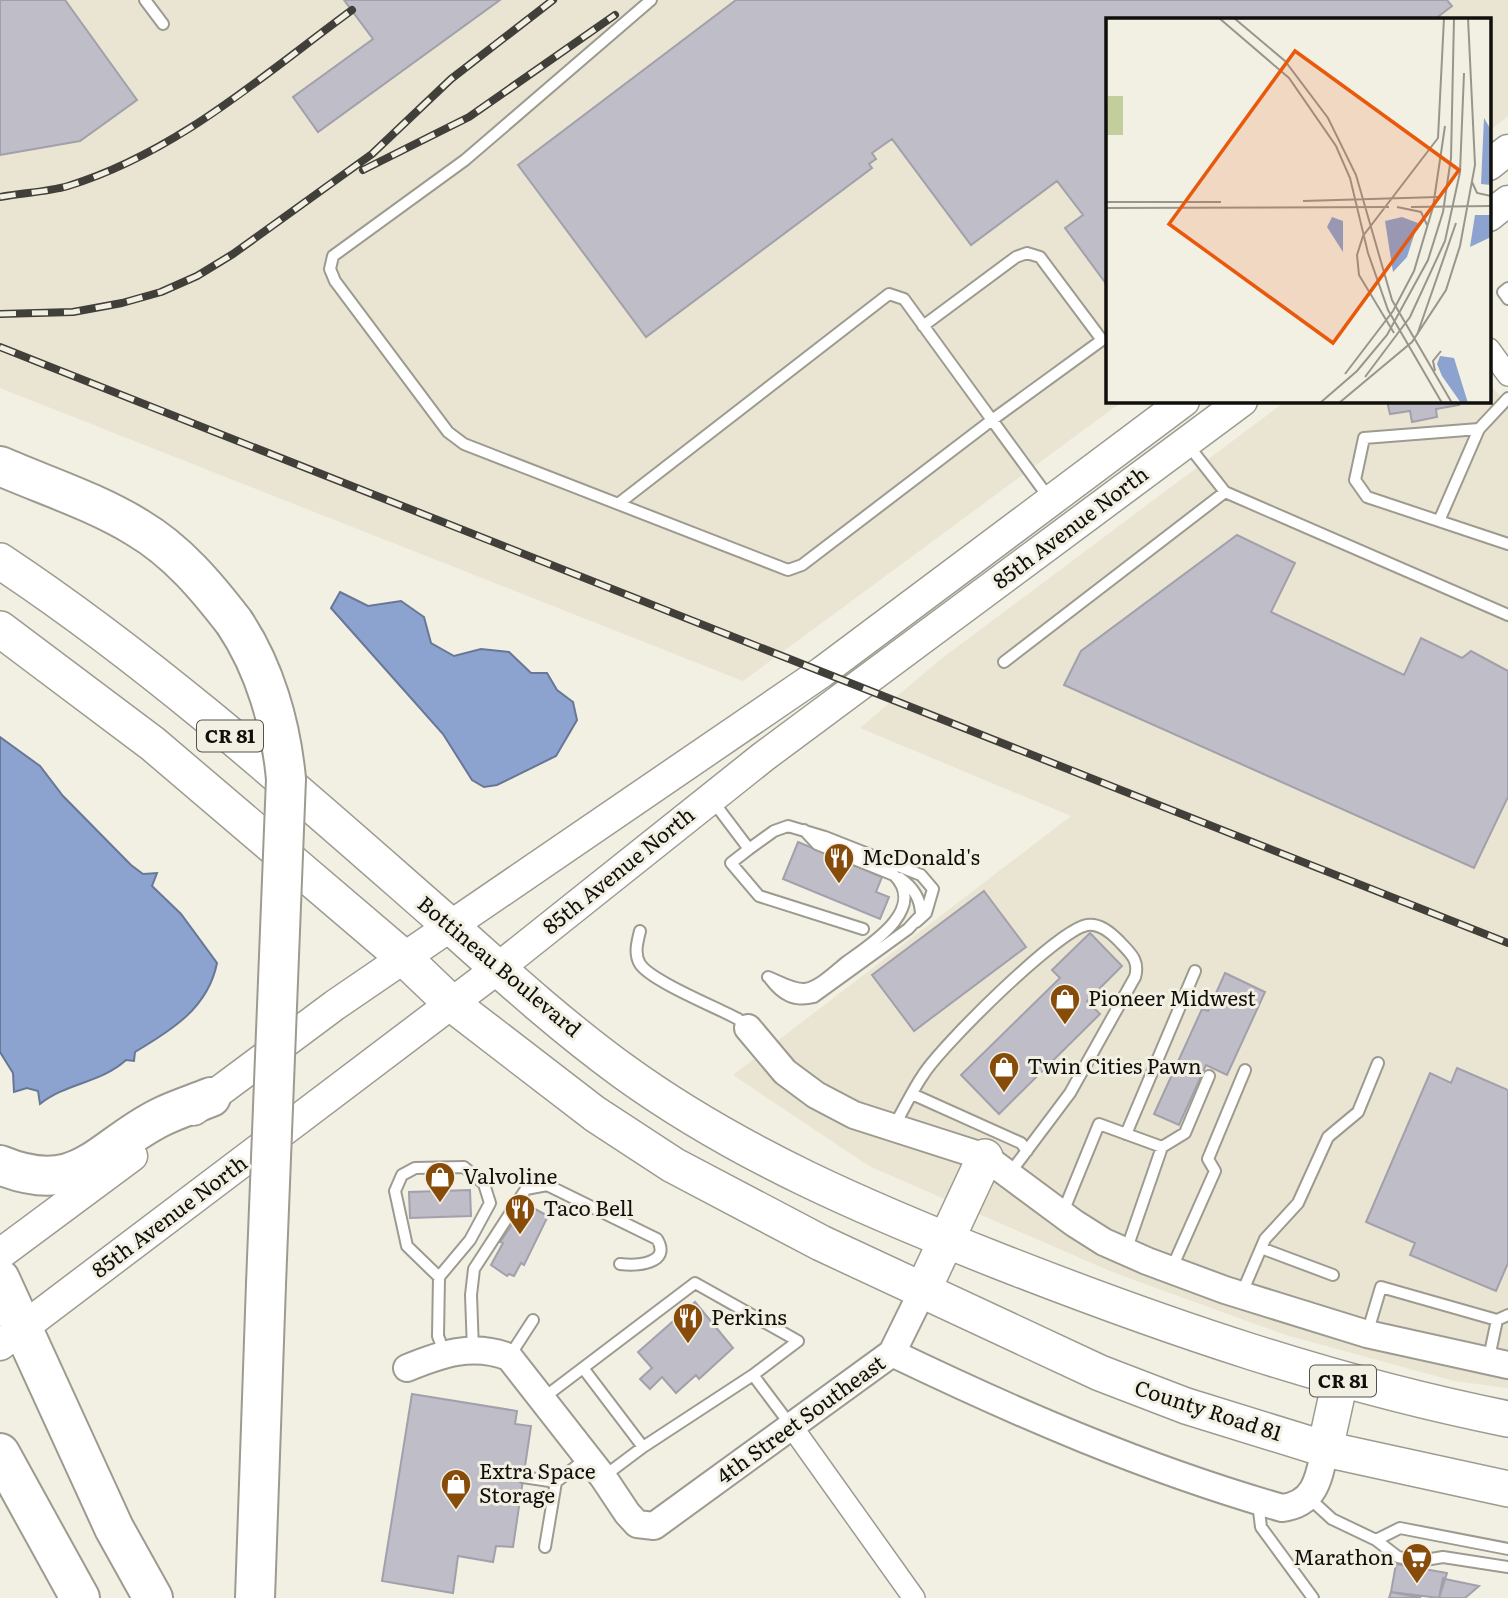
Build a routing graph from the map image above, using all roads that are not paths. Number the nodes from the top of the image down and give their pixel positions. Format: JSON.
{"nodes":[{"id":1,"x":145,"y":0,"type":"edge"},
{"id":2,"x":651,"y":0,"type":"edge"},
{"id":3,"x":163,"y":24,"type":"dead end"},
{"id":4,"x":1508,"y":150,"type":"edge"},
{"id":5,"x":1490,"y":164,"type":"edge"},
{"id":6,"x":1508,"y":201,"type":"edge"},
{"id":7,"x":1490,"y":215,"type":"edge"},
{"id":8,"x":1508,"y":288,"type":"edge"},
{"id":9,"x":1508,"y":299,"type":"edge"},
{"id":10,"x":923,"y":326,"type":"junction"},
{"id":11,"x":1490,"y":350,"type":"edge"},
{"id":12,"x":1508,"y":375,"type":"edge"},
{"id":13,"x":1508,"y":398,"type":"edge"},
{"id":14,"x":1241,"y":402,"type":"edge"},
{"id":15,"x":1175,"y":408,"type":"edge"},
{"id":16,"x":992,"y":420,"type":"junction"},
{"id":17,"x":1479,"y":429,"type":"junction"},
{"id":18,"x":1186,"y":442,"type":"junction"},
{"id":19,"x":0,"y":466,"type":"edge"},
{"id":20,"x":1225,"y":492,"type":"junction"},
{"id":21,"x":1052,"y":501,"type":"junction"},
{"id":22,"x":618,"y":504,"type":"junction"},
{"id":23,"x":1439,"y":521,"type":"junction"},
{"id":24,"x":1072,"y":527,"type":"junction"},
{"id":25,"x":1508,"y":544,"type":"edge"},
{"id":26,"x":0,"y":561,"type":"edge"},
{"id":27,"x":1508,"y":615,"type":"edge"},
{"id":28,"x":0,"y":629,"type":"edge"},
{"id":29,"x":1004,"y":662,"type":"dead end"},
{"id":30,"x":711,"y":797,"type":"junction"},
{"id":31,"x":804,"y":830,"type":"junction"},
{"id":32,"x":749,"y":849,"type":"junction"},
{"id":33,"x":894,"y":875,"type":"junction"},
{"id":34,"x":916,"y":922,"type":"junction"},
{"id":35,"x":449,"y":926,"type":"junction"},
{"id":36,"x":863,"y":929,"type":"dead end"},
{"id":37,"x":640,"y":931,"type":"dead end"},
{"id":38,"x":404,"y":958,"type":"junction"},
{"id":39,"x":498,"y":970,"type":"junction"},
{"id":40,"x":1195,"y":971,"type":"dead end"},
{"id":41,"x":452,"y":1004,"type":"junction"},
{"id":42,"x":747,"y":1028,"type":"joint"},
{"id":43,"x":1378,"y":1063,"type":"dead end"},
{"id":44,"x":1245,"y":1070,"type":"dead end"},
{"id":45,"x":1209,"y":1076,"type":"dead end"},
{"id":46,"x":912,"y":1094,"type":"junction"},
{"id":47,"x":211,"y":1097,"type":"junction"},
{"id":48,"x":893,"y":1128,"type":"junction"},
{"id":49,"x":1126,"y":1134,"type":"junction"},
{"id":50,"x":1162,"y":1147,"type":"junction"},
{"id":51,"x":1027,"y":1151,"type":"junction"},
{"id":52,"x":0,"y":1165,"type":"edge"},
{"id":53,"x":998,"y":1165,"type":"junction"},
{"id":54,"x":1063,"y":1214,"type":"junction"},
{"id":55,"x":946,"y":1240,"type":"junction"},
{"id":56,"x":1261,"y":1248,"type":"junction"},
{"id":57,"x":1126,"y":1251,"type":"junction"},
{"id":58,"x":0,"y":1254,"type":"edge"},
{"id":59,"x":620,"y":1264,"type":"dead end"},
{"id":60,"x":1171,"y":1270,"type":"junction"},
{"id":61,"x":1333,"y":1275,"type":"dead end"},
{"id":62,"x":439,"y":1277,"type":"junction"},
{"id":63,"x":0,"y":1279,"type":"edge"},
{"id":64,"x":922,"y":1292,"type":"junction"},
{"id":65,"x":1241,"y":1295,"type":"junction"},
{"id":66,"x":1503,"y":1317,"type":"edge"},
{"id":67,"x":533,"y":1320,"type":"dead end"},
{"id":68,"x":1367,"y":1334,"type":"junction"},
{"id":69,"x":11,"y":1337,"type":"edge"},
{"id":70,"x":473,"y":1350,"type":"junction"},
{"id":71,"x":444,"y":1352,"type":"junction"},
{"id":72,"x":892,"y":1353,"type":"junction"},
{"id":73,"x":509,"y":1357,"type":"junction"},
{"id":74,"x":1498,"y":1363,"type":"edge"},
{"id":75,"x":407,"y":1368,"type":"dead end"},
{"id":76,"x":583,"y":1368,"type":"junction"},
{"id":77,"x":753,"y":1375,"type":"junction"},
{"id":78,"x":1340,"y":1381,"type":"junction"},
{"id":79,"x":542,"y":1399,"type":"junction"},
{"id":80,"x":1508,"y":1419,"type":"edge"},
{"id":81,"x":792,"y":1427,"type":"junction"},
{"id":82,"x":643,"y":1447,"type":"junction"},
{"id":83,"x":1325,"y":1448,"type":"junction"},
{"id":84,"x":0,"y":1453,"type":"edge"},
{"id":85,"x":595,"y":1468,"type":"junction"},
{"id":86,"x":523,"y":1477,"type":"dead end"},
{"id":87,"x":556,"y":1482,"type":"junction"},
{"id":88,"x":1508,"y":1489,"type":"edge"},
{"id":89,"x":1310,"y":1498,"type":"junction"},
{"id":90,"x":1257,"y":1501,"type":"junction"},
{"id":91,"x":1376,"y":1540,"type":"junction"},
{"id":92,"x":545,"y":1547,"type":"dead end"},
{"id":93,"x":1508,"y":1549,"type":"edge"},
{"id":94,"x":1508,"y":1567,"type":"edge"},
{"id":95,"x":80,"y":1598,"type":"edge"},
{"id":96,"x":153,"y":1598,"type":"edge"},
{"id":97,"x":255,"y":1598,"type":"edge"},
{"id":98,"x":914,"y":1598,"type":"edge"},
{"id":99,"x":1313,"y":1598,"type":"edge"}],
"edges":[{"from":1,"to":3,"type":"lane"},
{"from":2,"to":22,"type":"lane"},
{"from":4,"to":5,"type":"main road"},
{"from":6,"to":7,"type":"main road"},
{"from":8,"to":9,"type":"lane"},
{"from":10,"to":16,"type":"lane"},
{"from":10,"to":16,"type":"lane"},
{"from":10,"to":22,"type":"lane"},
{"from":11,"to":12,"type":"street"},
{"from":13,"to":17,"type":"lane"},
{"from":14,"to":18,"type":"main road","name":"85th Avenue North"},
{"from":15,"to":18,"type":"main road"},
{"from":15,"to":21,"type":"main road","name":"85th Avenue North"},
{"from":16,"to":21,"type":"lane"},
{"from":16,"to":22,"type":"lane"},
{"from":17,"to":23,"type":"lane"},
{"from":17,"to":23,"type":"lane"},
{"from":18,"to":20,"type":"lane"},
{"from":18,"to":24,"type":"main road","name":"85th Avenue North"},
{"from":19,"to":97,"type":"highway","bridge":true},
{"from":20,"to":27,"type":"lane"},
{"from":20,"to":29,"type":"lane"},
{"from":21,"to":24,"type":"main road"},
{"from":21,"to":35,"type":"main road","name":"85th Avenue North"},
{"from":23,"to":25,"type":"lane"},
{"from":24,"to":30,"type":"main road","name":"85th Avenue North"},
{"from":26,"to":35,"type":"highway","name":"Bottineau Boulevard","number":"CR 81"},
{"from":28,"to":38,"type":"highway","number":"CR 81"},
{"from":30,"to":32,"type":"lane"},
{"from":30,"to":39,"type":"main road","name":"85th Avenue North"},
{"from":31,"to":32,"type":"lane"},
{"from":31,"to":33,"type":"lane"},
{"from":31,"to":34,"type":"lane"},
{"from":32,"to":36,"type":"lane"},
{"from":33,"to":34,"type":"lane"},
{"from":33,"to":34,"type":"lane"},
{"from":35,"to":38,"type":"main road","name":"85th Avenue North"},
{"from":35,"to":39,"type":"highway","name":"Bottineau Boulevard","number":"CR 81"},
{"from":37,"to":42,"type":"lane"},
{"from":38,"to":41,"type":"highway","number":"CR 81"},
{"from":38,"to":47,"type":"main road","name":"85th Avenue North"},
{"from":39,"to":41,"type":"main road","name":"85th Avenue North"},
{"from":39,"to":55,"type":"highway","name":"Bottineau Boulevard","number":"CR 81"},
{"from":40,"to":49,"type":"lane"},
{"from":41,"to":64,"type":"highway","number":"CR 81"},
{"from":41,"to":69,"type":"main road","name":"85th Avenue North"},
{"from":42,"to":48,"type":"street"},
{"from":43,"to":56,"type":"lane"},
{"from":44,"to":60,"type":"lane"},
{"from":45,"to":50,"type":"lane"},
{"from":46,"to":48,"type":"lane"},
{"from":46,"to":51,"type":"lane"},
{"from":46,"to":51,"type":"lane"},
{"from":47,"to":52,"type":"highway"},
{"from":47,"to":58,"type":"main road","name":"85th Avenue North"},
{"from":48,"to":53,"type":"street"},
{"from":49,"to":50,"type":"lane"},
{"from":49,"to":54,"type":"lane"},
{"from":50,"to":57,"type":"lane"},
{"from":51,"to":53,"type":"lane"},
{"from":53,"to":54,"type":"street"},
{"from":53,"to":55,"type":"highway"},
{"from":54,"to":57,"type":"street"},
{"from":55,"to":64,"type":"highway"},
{"from":55,"to":78,"type":"highway","name":"Bottineau Boulevard","number":"CR 81"},
{"from":56,"to":61,"type":"lane"},
{"from":56,"to":65,"type":"lane"},
{"from":57,"to":60,"type":"street"},
{"from":59,"to":70,"type":"lane"},
{"from":60,"to":65,"type":"street"},
{"from":62,"to":62,"type":"lane"},
{"from":62,"to":71,"type":"lane"},
{"from":63,"to":69,"type":"highway"},
{"from":64,"to":72,"type":"street","name":"4th Street Southeast"},
{"from":64,"to":83,"type":"highway","name":"County Road 81","number":"CR 81"},
{"from":65,"to":68,"type":"street"},
{"from":66,"to":68,"type":"lane"},
{"from":66,"to":74,"type":"lane"},
{"from":67,"to":73,"type":"lane"},
{"from":68,"to":74,"type":"street"},
{"from":69,"to":96,"type":"highway"},
{"from":70,"to":71,"type":"street"},
{"from":70,"to":73,"type":"street"},
{"from":71,"to":75,"type":"street"},
{"from":72,"to":81,"type":"street","name":"4th Street Southeast"},
{"from":72,"to":90,"type":"street"},
{"from":73,"to":79,"type":"street"},
{"from":76,"to":77,"type":"lane"},
{"from":76,"to":79,"type":"lane"},
{"from":76,"to":82,"type":"lane"},
{"from":77,"to":81,"type":"lane"},
{"from":77,"to":82,"type":"lane"},
{"from":78,"to":80,"type":"highway","number":"CR 81"},
{"from":78,"to":83,"type":"highway"},
{"from":79,"to":85,"type":"street"},
{"from":81,"to":85,"type":"street","name":"4th Street Southeast"},
{"from":81,"to":98,"type":"street"},
{"from":82,"to":85,"type":"lane"},
{"from":83,"to":88,"type":"highway","name":"County Road 81","number":"CR 81"},
{"from":83,"to":89,"type":"street"},
{"from":84,"to":95,"type":"highway"},
{"from":85,"to":87,"type":"lane"},
{"from":86,"to":87,"type":"lane"},
{"from":87,"to":92,"type":"lane"},
{"from":89,"to":90,"type":"street"},
{"from":89,"to":91,"type":"lane"},
{"from":90,"to":99,"type":"lane"},
{"from":91,"to":93,"type":"lane"},
{"from":91,"to":94,"type":"lane"}]}
